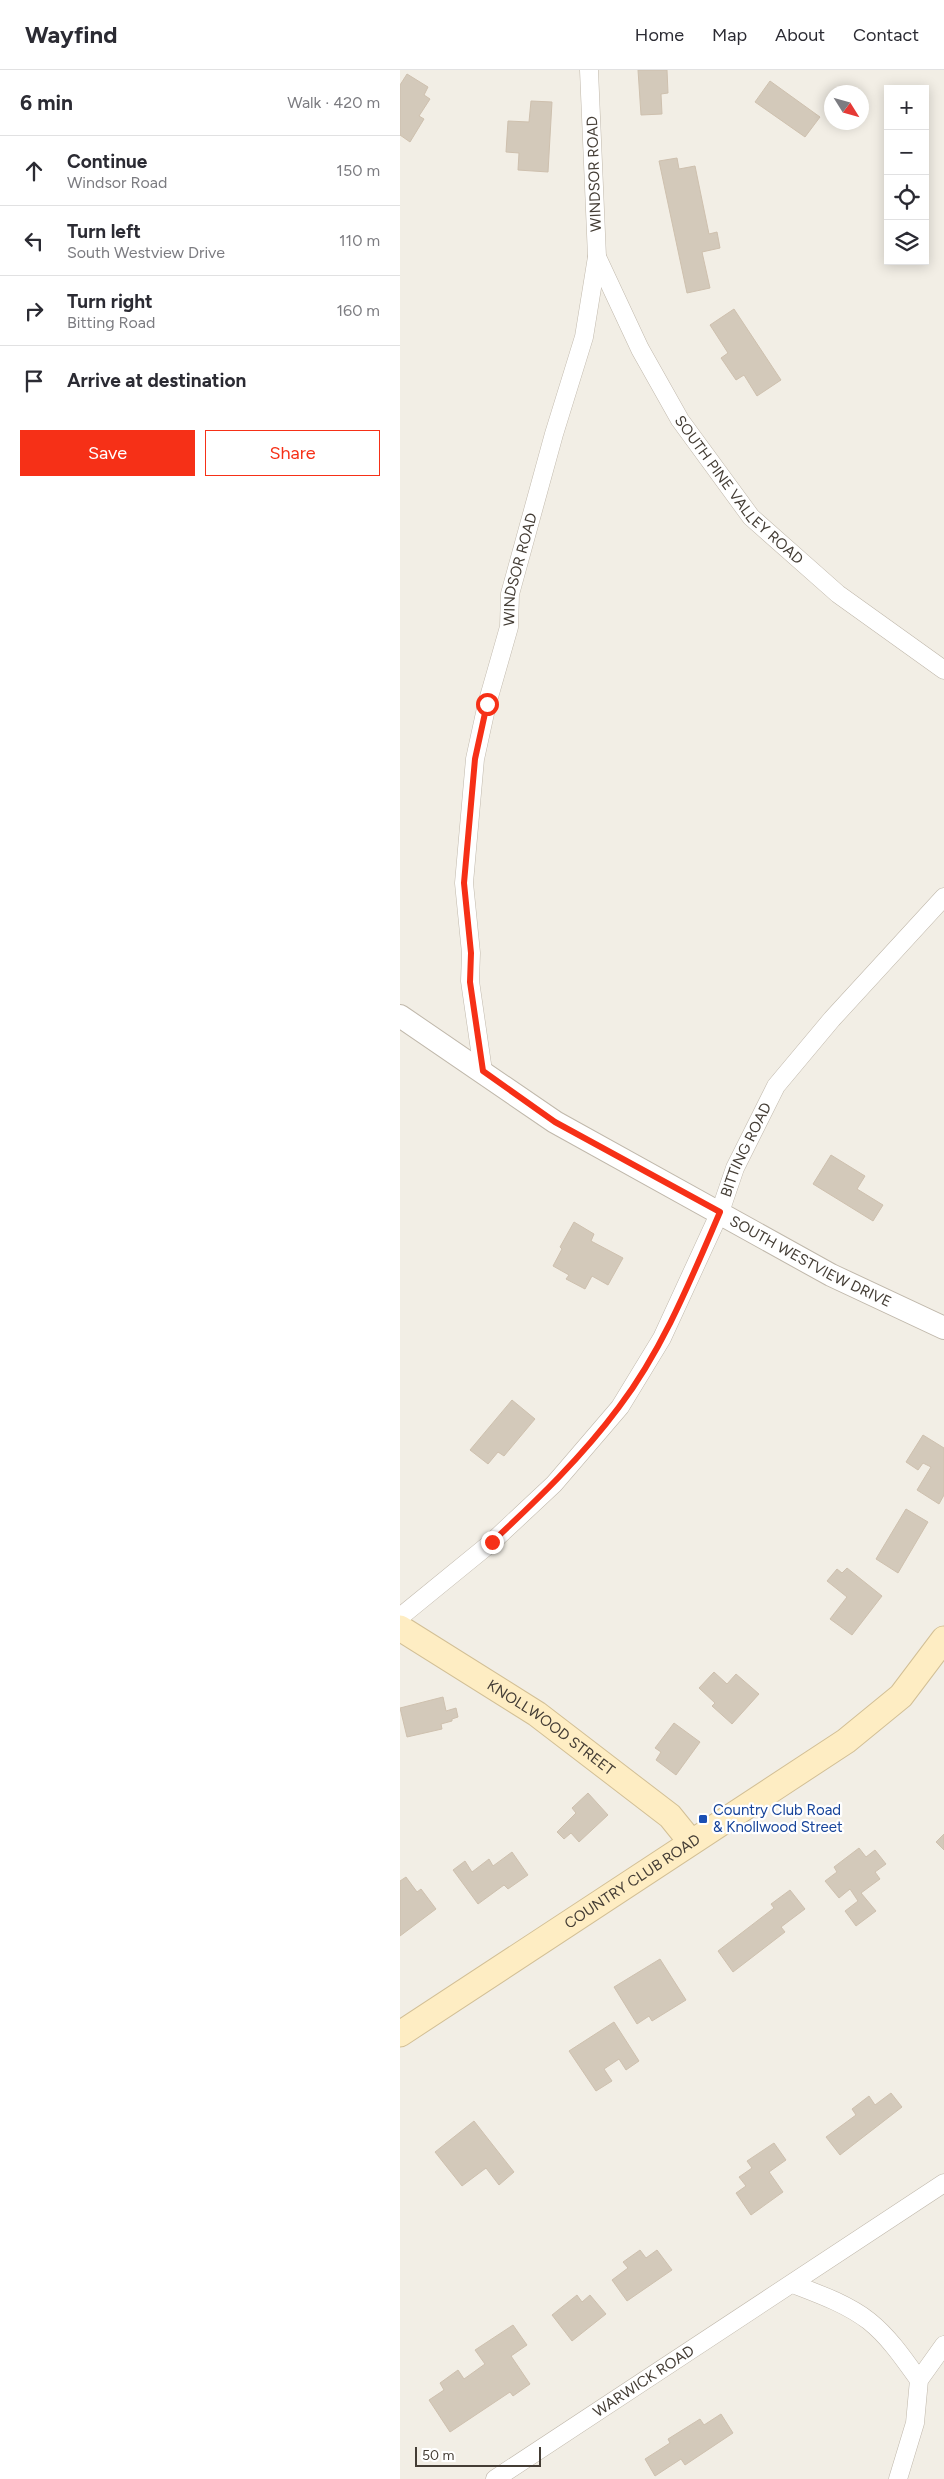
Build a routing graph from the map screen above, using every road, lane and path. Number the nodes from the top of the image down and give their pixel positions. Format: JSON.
{"nodes":[{"id":1,"x":589,"y":70,"type":"edge"},
{"id":2,"x":597,"y":257,"type":"junction"},
{"id":3,"x":944,"y":670,"type":"edge"},
{"id":4,"x":944,"y":898,"type":"edge"},
{"id":5,"x":400,"y":1016,"type":"edge"},
{"id":6,"x":483,"y":1071,"type":"junction"},
{"id":7,"x":720,"y":1212,"type":"junction"},
{"id":8,"x":944,"y":1328,"type":"edge"},
{"id":9,"x":400,"y":1617,"type":"edge"},
{"id":10,"x":400,"y":1628,"type":"edge"},
{"id":11,"x":944,"y":1639,"type":"edge"},
{"id":12,"x":691,"y":1842,"type":"junction"},
{"id":13,"x":400,"y":2034,"type":"edge"},
{"id":14,"x":944,"y":2183,"type":"edge"},
{"id":15,"x":793,"y":2284,"type":"junction"},
{"id":16,"x":944,"y":2345,"type":"edge"},
{"id":17,"x":919,"y":2380,"type":"junction"},
{"id":18,"x":495,"y":2479,"type":"edge"},
{"id":19,"x":898,"y":2479,"type":"edge"}],
"edges":[{"from":1,"to":2,"type":"street","name":"WINDSOR ROAD"},
{"from":2,"to":3,"type":"street","name":"SOUTH PINE VALLEY ROAD"},
{"from":2,"to":6,"type":"street","name":"WINDSOR ROAD"},
{"from":4,"to":7,"type":"street","name":"BITTING ROAD"},
{"from":5,"to":6,"type":"street","name":"SOUTH WESTVIEW DRIVE"},
{"from":6,"to":7,"type":"street","name":"SOUTH WESTVIEW DRIVE"},
{"from":7,"to":8,"type":"street","name":"SOUTH WESTVIEW DRIVE"},
{"from":7,"to":9,"type":"street","name":"BITTING ROAD"},
{"from":10,"to":12,"type":"main road","name":"KNOLLWOOD STREET"},
{"from":11,"to":12,"type":"main road","name":"COUNTRY CLUB ROAD"},
{"from":12,"to":13,"type":"main road","name":"COUNTRY CLUB ROAD"},
{"from":14,"to":15,"type":"street","name":"WARWICK ROAD"},
{"from":15,"to":17,"type":"street"},
{"from":15,"to":18,"type":"street","name":"WARWICK ROAD"},
{"from":16,"to":17,"type":"street"},
{"from":17,"to":19,"type":"street"}]}
